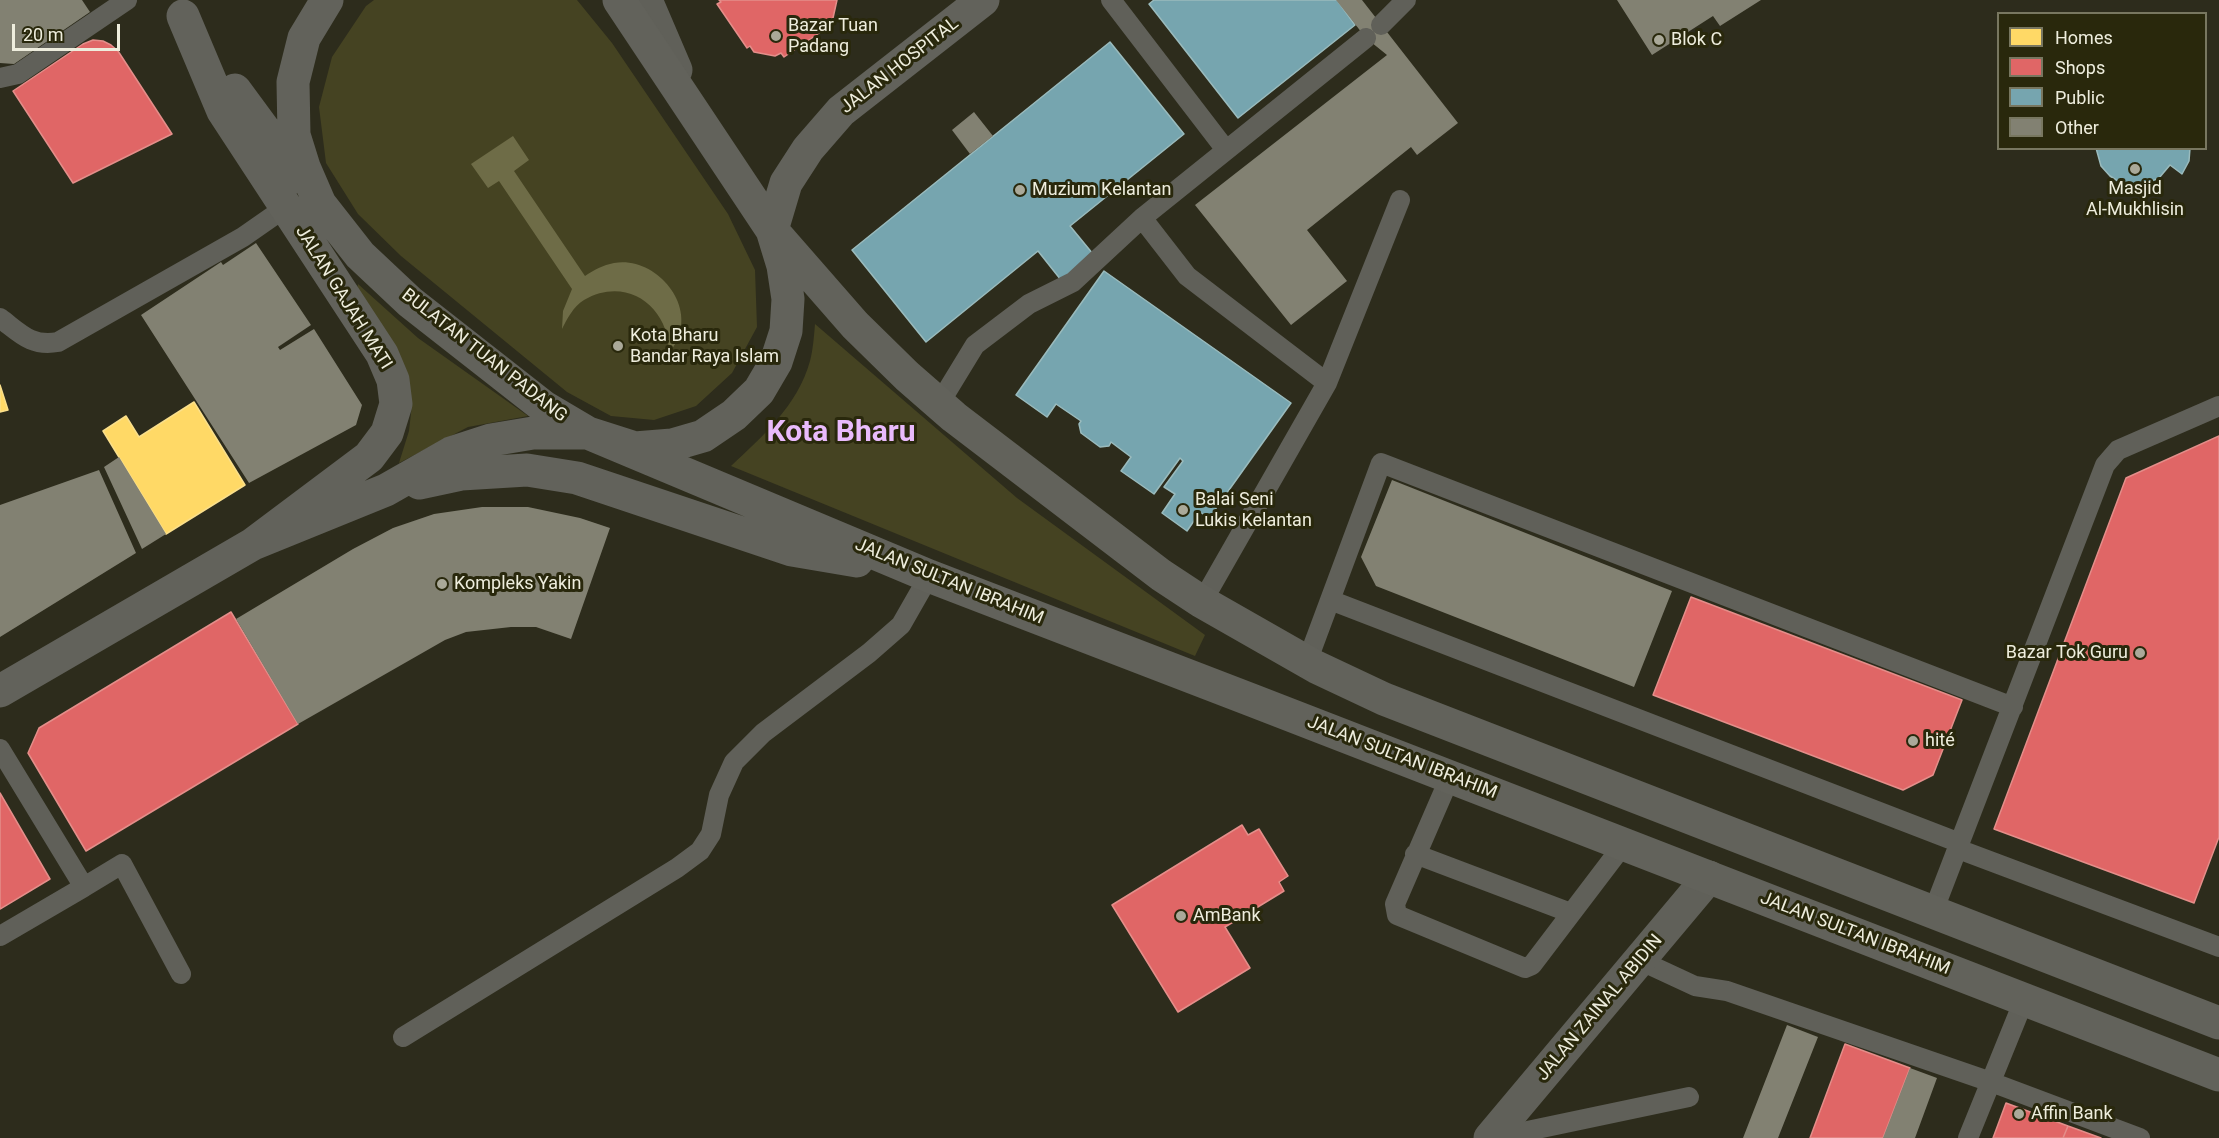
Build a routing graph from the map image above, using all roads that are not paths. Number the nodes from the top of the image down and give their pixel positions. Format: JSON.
{"nodes":[{"id":1,"x":127,"y":0,"type":"edge"},
{"id":2,"x":327,"y":0,"type":"edge"},
{"id":3,"x":620,"y":0,"type":"edge"},
{"id":4,"x":646,"y":0,"type":"edge"},
{"id":5,"x":983,"y":0,"type":"edge"},
{"id":6,"x":1111,"y":0,"type":"edge"},
{"id":7,"x":1406,"y":0,"type":"edge"},
{"id":8,"x":178,"y":8,"type":"edge"},
{"id":9,"x":1381,"y":25,"type":"dead end"},
{"id":10,"x":1366,"y":38,"type":"dead end"},
{"id":11,"x":0,"y":78,"type":"edge"},
{"id":12,"x":695,"y":114,"type":"junction"},
{"id":13,"x":1226,"y":150,"type":"junction"},
{"id":14,"x":1400,"y":200,"type":"dead end"},
{"id":15,"x":320,"y":204,"type":"junction"},
{"id":16,"x":286,"y":207,"type":"junction"},
{"id":17,"x":1142,"y":218,"type":"junction"},
{"id":18,"x":772,"y":230,"type":"junction"},
{"id":19,"x":0,"y":318,"type":"edge"},
{"id":20,"x":1327,"y":383,"type":"junction"},
{"id":21,"x":939,"y":404,"type":"junction"},
{"id":22,"x":2219,"y":406,"type":"edge"},
{"id":23,"x":588,"y":433,"type":"junction"},
{"id":24,"x":386,"y":490,"type":"junction"},
{"id":25,"x":253,"y":544,"type":"junction"},
{"id":26,"x":922,"y":574,"type":"junction"},
{"id":27,"x":1330,"y":600,"type":"junction"},
{"id":28,"x":1202,"y":602,"type":"junction"},
{"id":29,"x":1307,"y":662,"type":"junction"},
{"id":30,"x":0,"y":691,"type":"edge"},
{"id":31,"x":2013,"y":707,"type":"junction"},
{"id":32,"x":0,"y":748,"type":"edge"},
{"id":33,"x":1450,"y":777,"type":"junction"},
{"id":34,"x":1624,"y":844,"type":"junction"},
{"id":35,"x":1959,"y":846,"type":"junction"},
{"id":36,"x":1415,"y":854,"type":"junction"},
{"id":37,"x":1709,"y":877,"type":"junction"},
{"id":38,"x":84,"y":887,"type":"junction"},
{"id":39,"x":1934,"y":912,"type":"junction"},
{"id":40,"x":1571,"y":913,"type":"junction"},
{"id":41,"x":0,"y":936,"type":"edge"},
{"id":42,"x":2219,"y":947,"type":"edge"},
{"id":43,"x":1639,"y":960,"type":"junction"},
{"id":44,"x":181,"y":974,"type":"dead end"},
{"id":45,"x":2024,"y":1000,"type":"junction"},
{"id":46,"x":2219,"y":1023,"type":"edge"},
{"id":47,"x":403,"y":1037,"type":"dead end"},
{"id":48,"x":2219,"y":1075,"type":"edge"},
{"id":49,"x":1991,"y":1082,"type":"junction"},
{"id":50,"x":1689,"y":1097,"type":"dead end"},
{"id":51,"x":1492,"y":1138,"type":"edge"},
{"id":52,"x":1968,"y":1138,"type":"edge"},
{"id":53,"x":2140,"y":1138,"type":"edge"}],
"edges":[{"from":1,"to":11,"type":"lane"},
{"from":2,"to":15,"type":"main road","name":"BULATAN TUAN PADANG"},
{"from":3,"to":12,"type":"main road","name":"BULATAN TUAN PADANG"},
{"from":4,"to":12,"type":"street"},
{"from":5,"to":18,"type":"main road","name":"JALAN HOSPITAL"},
{"from":6,"to":13,"type":"lane"},
{"from":7,"to":9,"type":"lane"},
{"from":8,"to":15,"type":"main road"},
{"from":8,"to":16,"type":"main road","name":"JALAN GAJAH MATI"},
{"from":10,"to":13,"type":"lane"},
{"from":12,"to":18,"type":"main road","name":"BULATAN TUAN PADANG"},
{"from":13,"to":17,"type":"lane"},
{"from":14,"to":20,"type":"lane"},
{"from":15,"to":23,"type":"main road","name":"BULATAN TUAN PADANG"},
{"from":16,"to":19,"type":"lane"},
{"from":16,"to":25,"type":"main road","name":"JALAN GAJAH MATI"},
{"from":17,"to":20,"type":"lane"},
{"from":17,"to":21,"type":"lane"},
{"from":18,"to":21,"type":"main road"},
{"from":18,"to":23,"type":"main road","name":"BULATAN TUAN PADANG"},
{"from":20,"to":28,"type":"lane"},
{"from":21,"to":28,"type":"main road"},
{"from":22,"to":31,"type":"lane"},
{"from":23,"to":24,"type":"main road","name":"JALAN GAJAH MATI"},
{"from":23,"to":26,"type":"main road","name":"JALAN SULTAN IBRAHIM"},
{"from":24,"to":25,"type":"main road","name":"JALAN GAJAH MATI"},
{"from":24,"to":26,"type":"main road"},
{"from":25,"to":30,"type":"main road","name":"JALAN GAJAH MATI"},
{"from":26,"to":33,"type":"main road","name":"JALAN SULTAN IBRAHIM"},
{"from":26,"to":47,"type":"lane"},
{"from":27,"to":29,"type":"lane"},
{"from":27,"to":31,"type":"lane"},
{"from":27,"to":35,"type":"lane"},
{"from":28,"to":29,"type":"main road"},
{"from":29,"to":39,"type":"main road"},
{"from":31,"to":35,"type":"lane"},
{"from":32,"to":38,"type":"lane"},
{"from":33,"to":34,"type":"main road","name":"JALAN SULTAN IBRAHIM"},
{"from":33,"to":36,"type":"lane"},
{"from":34,"to":37,"type":"main road","name":"JALAN SULTAN IBRAHIM"},
{"from":34,"to":40,"type":"lane"},
{"from":35,"to":39,"type":"lane"},
{"from":35,"to":42,"type":"lane"},
{"from":36,"to":40,"type":"lane"},
{"from":36,"to":40,"type":"lane"},
{"from":37,"to":43,"type":"street","name":"JALAN ZAINAL ABIDIN"},
{"from":37,"to":45,"type":"main road","name":"JALAN SULTAN IBRAHIM"},
{"from":38,"to":41,"type":"lane"},
{"from":38,"to":44,"type":"lane"},
{"from":39,"to":46,"type":"main road"},
{"from":43,"to":49,"type":"lane"},
{"from":43,"to":51,"type":"street","name":"JALAN ZAINAL ABIDIN"},
{"from":45,"to":48,"type":"main road","name":"JALAN SULTAN IBRAHIM"},
{"from":45,"to":49,"type":"lane"},
{"from":49,"to":52,"type":"lane"},
{"from":49,"to":53,"type":"lane"},
{"from":50,"to":51,"type":"lane"}]}
